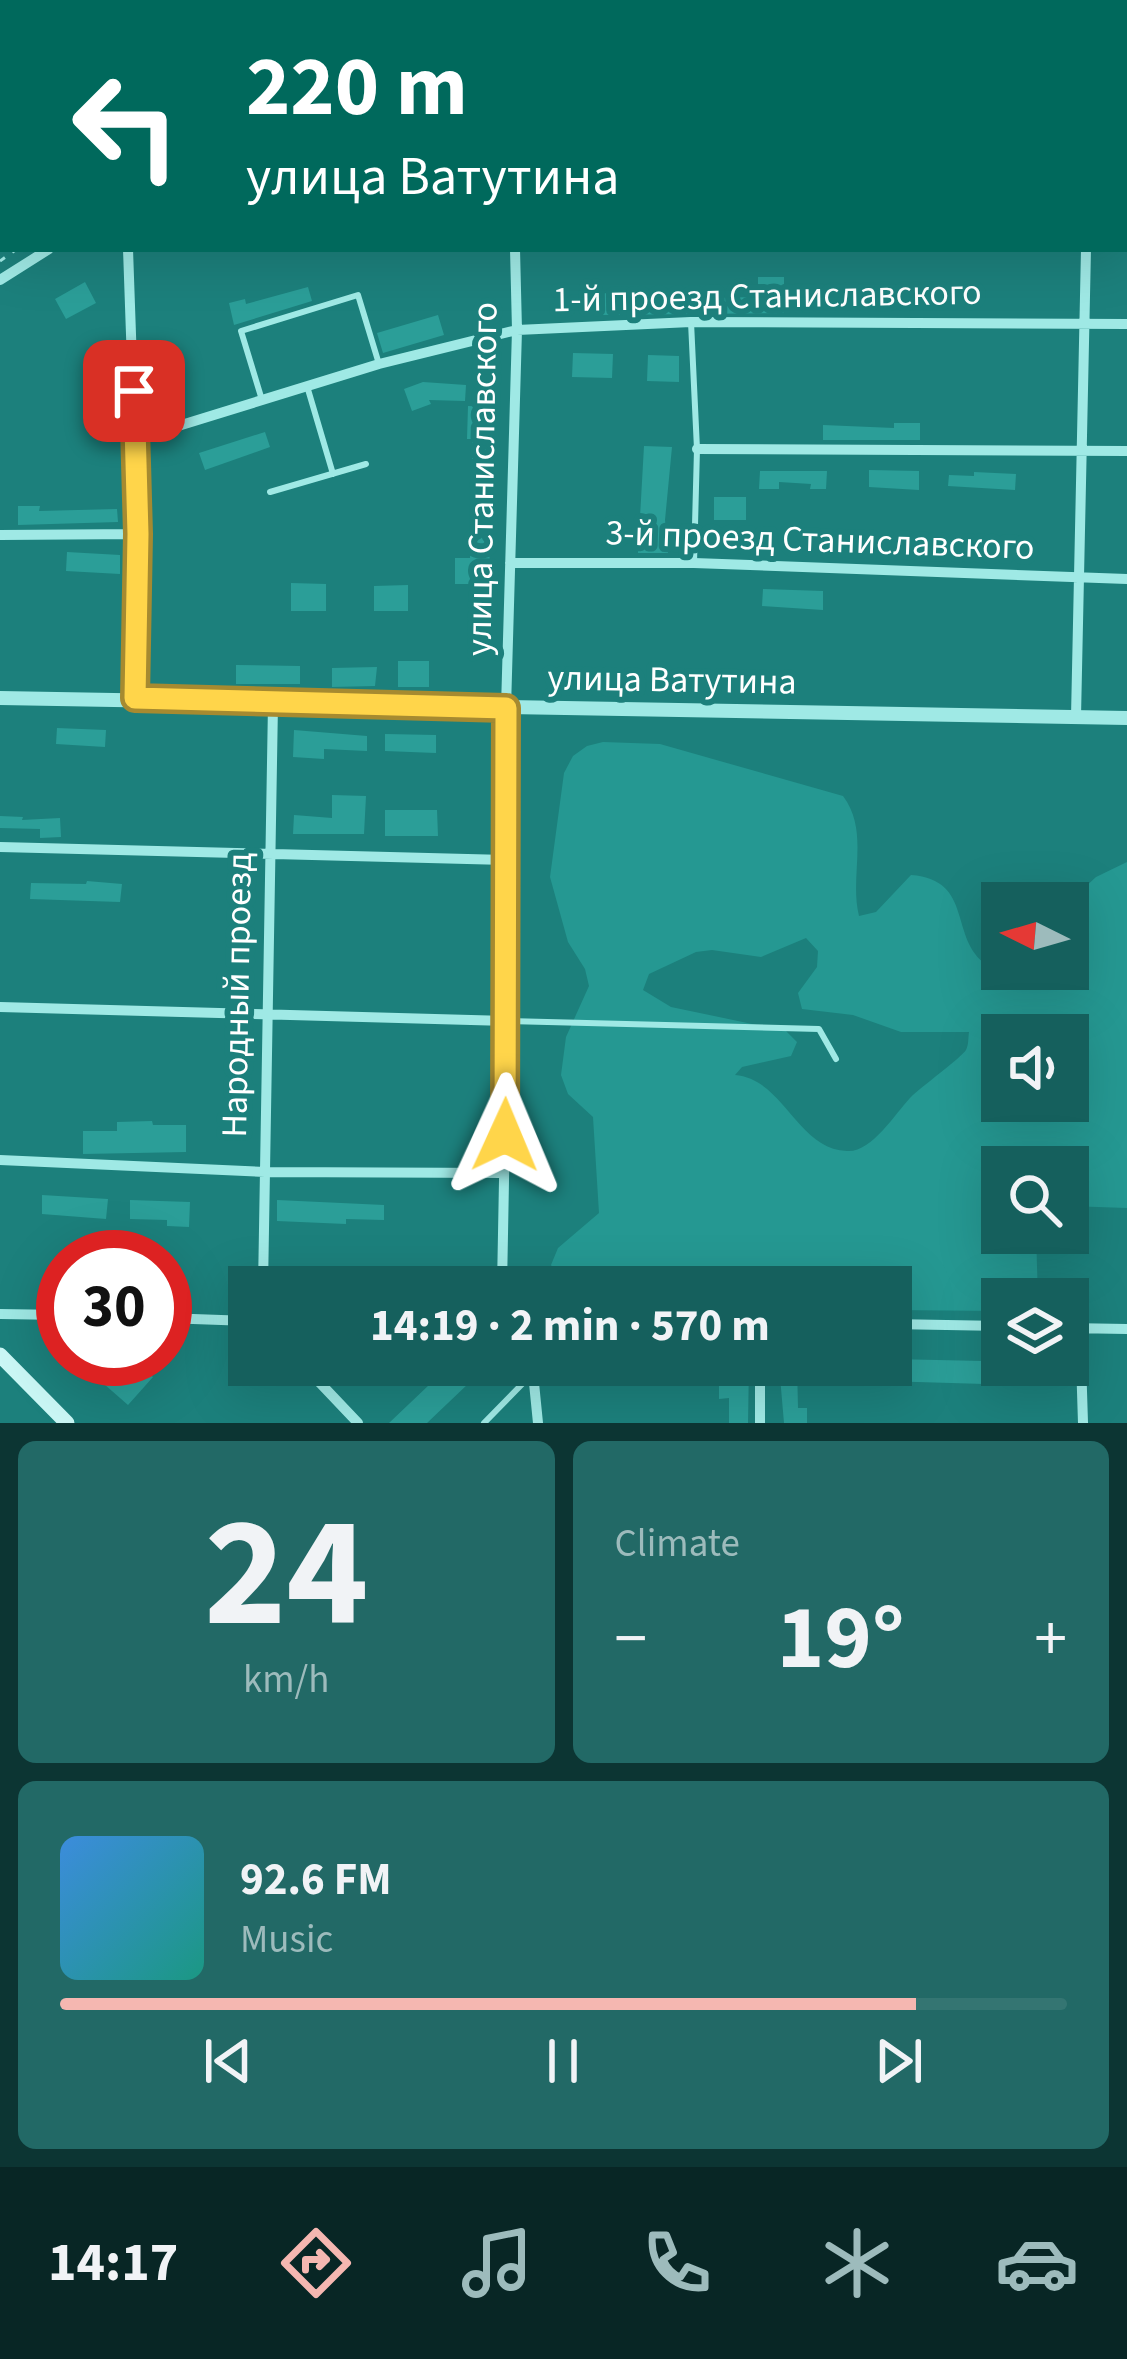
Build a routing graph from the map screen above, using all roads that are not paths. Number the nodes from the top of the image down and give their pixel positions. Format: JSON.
{"nodes":[{"id":1,"x":44,"y":252,"type":"edge"},
{"id":2,"x":128,"y":252,"type":"edge"},
{"id":3,"x":515,"y":252,"type":"edge"},
{"id":4,"x":1086,"y":252,"type":"edge"},
{"id":5,"x":0,"y":280,"type":"edge"},
{"id":6,"x":691,"y":322,"type":"junction"},
{"id":7,"x":1083,"y":323,"type":"junction"},
{"id":8,"x":1127,"y":324,"type":"edge"},
{"id":9,"x":517,"y":330,"type":"junction"},
{"id":10,"x":379,"y":364,"type":"junction"},
{"id":11,"x":308,"y":386,"type":"junction"},
{"id":12,"x":262,"y":400,"type":"junction"},
{"id":13,"x":136,"y":439,"type":"junction"},
{"id":14,"x":697,"y":449,"type":"junction"},
{"id":15,"x":1080,"y":449,"type":"junction"},
{"id":16,"x":1127,"y":451,"type":"edge"},
{"id":17,"x":366,"y":464,"type":"dead end"},
{"id":18,"x":333,"y":474,"type":"junction"},
{"id":19,"x":270,"y":492,"type":"dead end"},
{"id":20,"x":138,"y":534,"type":"junction"},
{"id":21,"x":0,"y":535,"type":"edge"},
{"id":22,"x":511,"y":562,"type":"junction"},
{"id":23,"x":694,"y":563,"type":"junction"},
{"id":24,"x":1081,"y":578,"type":"junction"},
{"id":25,"x":1127,"y":579,"type":"edge"},
{"id":26,"x":0,"y":698,"type":"edge"},
{"id":27,"x":135,"y":698,"type":"junction"},
{"id":28,"x":273,"y":704,"type":"junction"},
{"id":29,"x":506,"y":708,"type":"junction"},
{"id":30,"x":1076,"y":717,"type":"junction"},
{"id":31,"x":1127,"y":718,"type":"edge"},
{"id":32,"x":0,"y":847,"type":"edge"},
{"id":33,"x":269,"y":855,"type":"junction"},
{"id":34,"x":506,"y":860,"type":"junction"},
{"id":35,"x":0,"y":1007,"type":"edge"},
{"id":36,"x":265,"y":1016,"type":"junction"},
{"id":37,"x":507,"y":1021,"type":"junction"},
{"id":38,"x":836,"y":1059,"type":"dead end"},
{"id":39,"x":0,"y":1160,"type":"edge"},
{"id":40,"x":265,"y":1172,"type":"junction"},
{"id":41,"x":504,"y":1173,"type":"junction"},
{"id":42,"x":263,"y":1266,"type":"edge"},
{"id":43,"x":502,"y":1266,"type":"edge"},
{"id":44,"x":0,"y":1314,"type":"edge"},
{"id":45,"x":36,"y":1315,"type":"edge"},
{"id":46,"x":192,"y":1319,"type":"edge"},
{"id":47,"x":228,"y":1320,"type":"edge"},
{"id":48,"x":912,"y":1324,"type":"edge"},
{"id":49,"x":981,"y":1326,"type":"edge"},
{"id":50,"x":1089,"y":1328,"type":"edge"},
{"id":51,"x":1127,"y":1329,"type":"edge"},
{"id":52,"x":0,"y":1355,"type":"edge"},
{"id":53,"x":323,"y":1386,"type":"edge"},
{"id":54,"x":516,"y":1386,"type":"edge"},
{"id":55,"x":533,"y":1386,"type":"edge"},
{"id":56,"x":760,"y":1386,"type":"edge"},
{"id":57,"x":1079,"y":1386,"type":"edge"},
{"id":58,"x":67,"y":1423,"type":"edge"},
{"id":59,"x":358,"y":1423,"type":"edge"},
{"id":60,"x":484,"y":1423,"type":"edge"},
{"id":61,"x":538,"y":1423,"type":"edge"},
{"id":62,"x":760,"y":1423,"type":"edge"},
{"id":63,"x":1083,"y":1423,"type":"edge"}],
"edges":[{"from":1,"to":5,"type":"street"},
{"from":2,"to":13,"type":"street"},
{"from":3,"to":9,"type":"street","name":"улица Станиславского"},
{"from":4,"to":7,"type":"street"},
{"from":6,"to":7,"type":"street","name":"1-й проезд Станиславского"},
{"from":6,"to":9,"type":"street","name":"1-й проезд Станиславского"},
{"from":6,"to":14,"type":"lane"},
{"from":7,"to":8,"type":"street","name":"1-й проезд Станиславского"},
{"from":7,"to":15,"type":"street"},
{"from":9,"to":10,"type":"street","name":"1-й проезд Станиславского"},
{"from":9,"to":22,"type":"street","name":"улица Станиславского"},
{"from":10,"to":11,"type":"street","name":"1-й проезд Станиславского"},
{"from":10,"to":12,"type":"lane"},
{"from":11,"to":12,"type":"street","name":"1-й проезд Станиславского"},
{"from":11,"to":18,"type":"lane"},
{"from":12,"to":13,"type":"street","name":"1-й проезд Станиславского"},
{"from":13,"to":20,"type":"street"},
{"from":14,"to":15,"type":"street"},
{"from":14,"to":23,"type":"lane"},
{"from":15,"to":16,"type":"street"},
{"from":15,"to":24,"type":"street"},
{"from":17,"to":18,"type":"lane"},
{"from":18,"to":19,"type":"lane"},
{"from":20,"to":21,"type":"street"},
{"from":20,"to":27,"type":"street"},
{"from":22,"to":23,"type":"street","name":"3-й проезд Станиславского"},
{"from":22,"to":29,"type":"street","name":"улица Станиславского"},
{"from":23,"to":24,"type":"street","name":"3-й проезд Станиславского"},
{"from":24,"to":25,"type":"street","name":"3-й проезд Станиславского"},
{"from":24,"to":30,"type":"street"},
{"from":26,"to":27,"type":"street","name":"улица Ватутина"},
{"from":27,"to":28,"type":"street","name":"улица Ватутина"},
{"from":28,"to":29,"type":"street","name":"улица Ватутина"},
{"from":28,"to":33,"type":"street","name":"Народный проезд"},
{"from":29,"to":30,"type":"street","name":"улица Ватутина"},
{"from":29,"to":34,"type":"street","name":"улица Станиславского"},
{"from":30,"to":31,"type":"street","name":"улица Ватутина"},
{"from":32,"to":33,"type":"street"},
{"from":33,"to":34,"type":"street"},
{"from":33,"to":36,"type":"street","name":"Народный проезд"},
{"from":34,"to":37,"type":"street","name":"улица Станиславского"},
{"from":35,"to":36,"type":"street"},
{"from":36,"to":37,"type":"street"},
{"from":36,"to":40,"type":"street","name":"Народный проезд"},
{"from":37,"to":38,"type":"lane"},
{"from":37,"to":41,"type":"street","name":"улица Станиславского"},
{"from":39,"to":40,"type":"street"},
{"from":40,"to":41,"type":"street"},
{"from":40,"to":42,"type":"street","name":"Народный проезд"},
{"from":41,"to":43,"type":"street","name":"улица Станиславского"},
{"from":44,"to":45,"type":"street"},
{"from":46,"to":47,"type":"street"},
{"from":48,"to":49,"type":"street"},
{"from":50,"to":51,"type":"street"},
{"from":52,"to":58,"type":"main road"},
{"from":53,"to":59,"type":"street"},
{"from":54,"to":60,"type":"lane"},
{"from":55,"to":61,"type":"street"},
{"from":56,"to":62,"type":"street"},
{"from":57,"to":63,"type":"street"}]}
